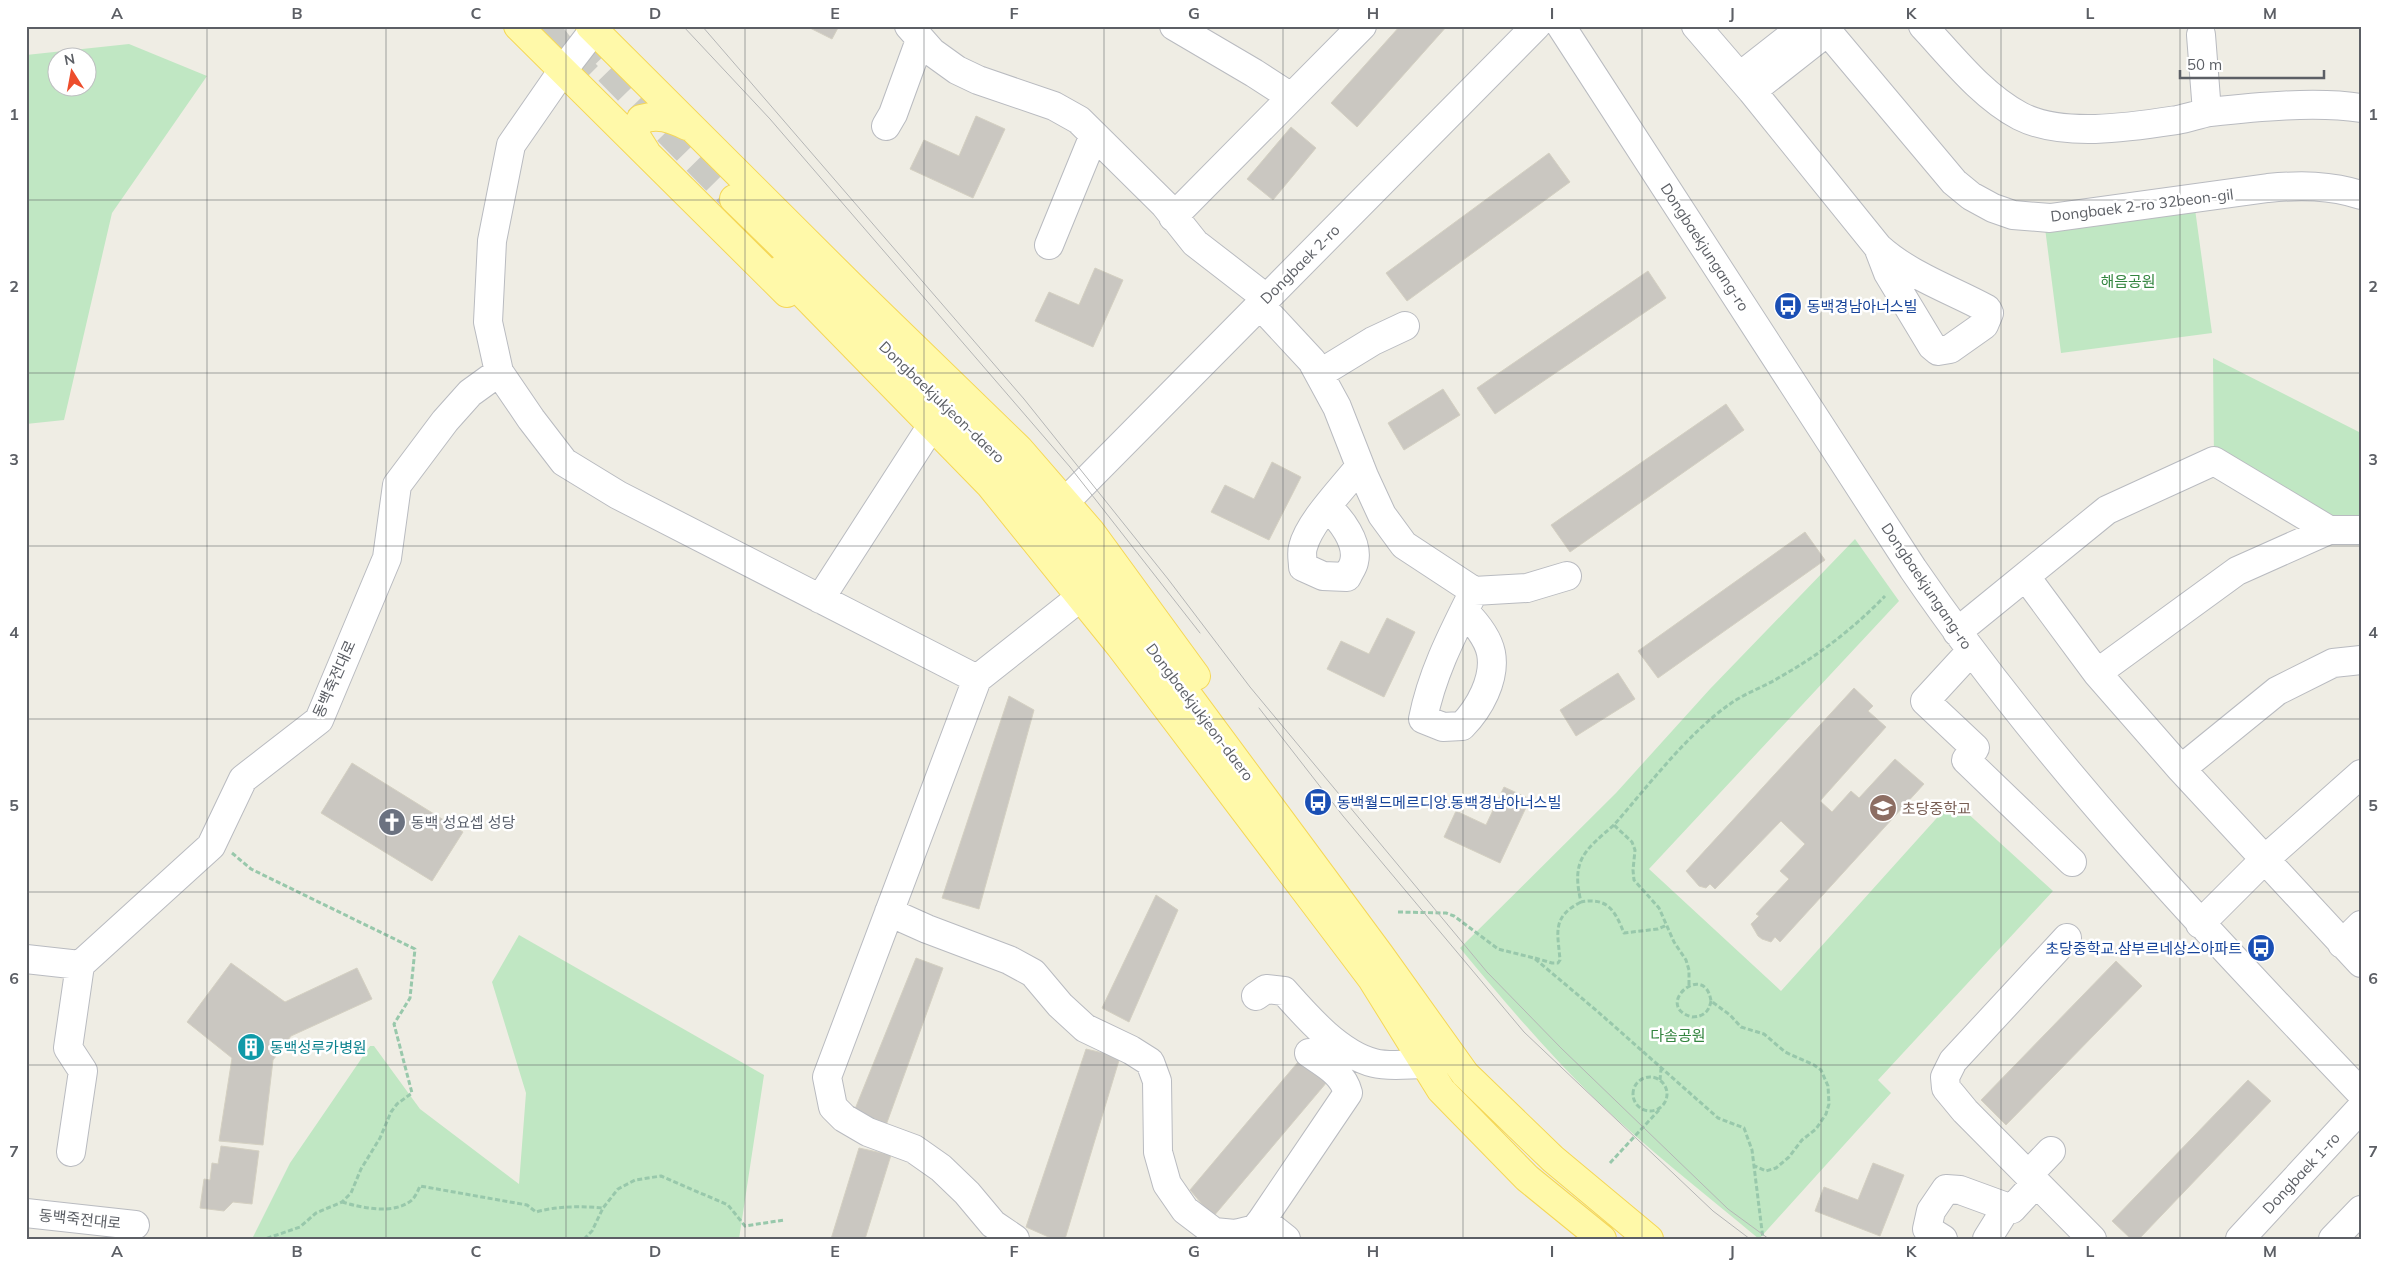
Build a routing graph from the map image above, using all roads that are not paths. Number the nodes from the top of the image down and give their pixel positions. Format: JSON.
{"nodes":[{"id":1,"x":518,"y":26,"type":"edge"},
{"id":2,"x":1174,"y":26,"type":"edge"},
{"id":3,"x":1362,"y":26,"type":"edge"},
{"id":4,"x":1536,"y":26,"type":"edge"},
{"id":5,"x":1561,"y":26,"type":"edge"},
{"id":6,"x":1696,"y":26,"type":"edge"},
{"id":7,"x":1923,"y":26,"type":"edge"},
{"id":8,"x":593,"y":27,"type":"edge"},
{"id":9,"x":1818,"y":28,"type":"edge"},
{"id":10,"x":914,"y":33,"type":"edge"},
{"id":11,"x":2201,"y":35,"type":"dead end"},
{"id":12,"x":563,"y":70,"type":"junction"},
{"id":13,"x":1746,"y":84,"type":"junction"},
{"id":14,"x":1291,"y":97,"type":"junction"},
{"id":15,"x":2361,"y":108,"type":"edge"},
{"id":16,"x":2207,"y":112,"type":"junction"},
{"id":17,"x":886,"y":126,"type":"dead end"},
{"id":18,"x":691,"y":127,"type":"junction"},
{"id":19,"x":1094,"y":135,"type":"junction"},
{"id":20,"x":646,"y":152,"type":"junction"},
{"id":21,"x":2361,"y":195,"type":"edge"},
{"id":22,"x":725,"y":202,"type":"tunnel mouth"},
{"id":23,"x":1173,"y":217,"type":"junction"},
{"id":24,"x":1049,"y":245,"type":"dead end"},
{"id":25,"x":1878,"y":247,"type":"dead end"},
{"id":26,"x":1263,"y":301,"type":"junction"},
{"id":27,"x":1405,"y":326,"type":"dead end"},
{"id":28,"x":499,"y":372,"type":"junction"},
{"id":29,"x":1319,"y":374,"type":"junction"},
{"id":30,"x":925,"y":436,"type":"junction"},
{"id":31,"x":1360,"y":466,"type":"junction"},
{"id":32,"x":1065,"y":502,"type":"junction"},
{"id":33,"x":1327,"y":508,"type":"dead end"},
{"id":34,"x":2328,"y":530,"type":"junction"},
{"id":35,"x":2361,"y":530,"type":"edge"},
{"id":36,"x":1567,"y":576,"type":"dead end"},
{"id":37,"x":2026,"y":577,"type":"junction"},
{"id":38,"x":820,"y":599,"type":"junction"},
{"id":39,"x":1073,"y":603,"type":"junction"},
{"id":40,"x":1964,"y":641,"type":"junction"},
{"id":41,"x":2361,"y":660,"type":"edge"},
{"id":42,"x":2097,"y":673,"type":"junction"},
{"id":43,"x":977,"y":679,"type":"junction"},
{"id":44,"x":2181,"y":770,"type":"junction"},
{"id":45,"x":2361,"y":774,"type":"edge"},
{"id":46,"x":2264,"y":860,"type":"junction"},
{"id":47,"x":2072,"y":862,"type":"dead end"},
{"id":48,"x":889,"y":912,"type":"junction"},
{"id":49,"x":2200,"y":924,"type":"junction"},
{"id":50,"x":2067,"y":938,"type":"dead end"},
{"id":51,"x":2355,"y":944,"type":"edge"},
{"id":52,"x":26,"y":959,"type":"edge"},
{"id":53,"x":80,"y":965,"type":"junction"},
{"id":54,"x":1376,"y":967,"type":"junction"},
{"id":55,"x":1256,"y":996,"type":"dead end"},
{"id":56,"x":1309,"y":1053,"type":"dead end"},
{"id":57,"x":1424,"y":1064,"type":"junction"},
{"id":58,"x":2361,"y":1093,"type":"edge"},
{"id":59,"x":2361,"y":1108,"type":"edge"},
{"id":60,"x":2051,"y":1151,"type":"dead end"},
{"id":61,"x":71,"y":1152,"type":"dead end"},
{"id":62,"x":2032,"y":1179,"type":"junction"},
{"id":63,"x":2007,"y":1207,"type":"junction"},
{"id":64,"x":2361,"y":1210,"type":"edge"},
{"id":65,"x":26,"y":1213,"type":"edge"},
{"id":66,"x":1262,"y":1220,"type":"junction"},
{"id":67,"x":135,"y":1225,"type":"dead end"},
{"id":68,"x":1930,"y":1235,"type":"edge"},
{"id":69,"x":1015,"y":1239,"type":"edge"},
{"id":70,"x":1286,"y":1239,"type":"edge"},
{"id":71,"x":1602,"y":1239,"type":"edge"},
{"id":72,"x":1650,"y":1239,"type":"edge"},
{"id":73,"x":1987,"y":1239,"type":"edge"},
{"id":74,"x":2092,"y":1239,"type":"edge"},
{"id":75,"x":2240,"y":1239,"type":"edge"},
{"id":76,"x":2333,"y":1239,"type":"edge"}],
"edges":[{"from":1,"to":12,"type":"main road"},
{"from":2,"to":14,"type":"street"},
{"from":3,"to":14,"type":"street"},
{"from":4,"to":26,"type":"street","name":"Dongbaek 2-ro"},
{"from":5,"to":40,"type":"street","name":"Dongbaekjungang-ro"},
{"from":6,"to":13,"type":"street"},
{"from":7,"to":16,"type":"street"},
{"from":8,"to":12,"type":"street"},
{"from":8,"to":18,"type":"main road"},
{"from":9,"to":13,"type":"street"},
{"from":9,"to":21,"type":"street","name":"Dongbaek 2-ro 32beon-gil"},
{"from":10,"to":17,"type":"street"},
{"from":10,"to":19,"type":"street"},
{"from":11,"to":16,"type":"street"},
{"from":12,"to":20,"type":"main road"},
{"from":12,"to":28,"type":"street"},
{"from":13,"to":25,"type":"street"},
{"from":14,"to":23,"type":"street"},
{"from":15,"to":16,"type":"street"},
{"from":18,"to":20,"type":"main road"},
{"from":18,"to":32,"type":"main road"},
{"from":19,"to":23,"type":"street"},
{"from":19,"to":24,"type":"street"},
{"from":20,"to":30,"type":"main road"},
{"from":22,"to":54,"type":"main road","name":"Dongbaekjukjeon-daero"},
{"from":23,"to":26,"type":"street"},
{"from":26,"to":29,"type":"street"},
{"from":26,"to":32,"type":"street","name":"Dongbaek 2-ro"},
{"from":27,"to":29,"type":"street"},
{"from":28,"to":38,"type":"street"},
{"from":28,"to":53,"type":"street","name":"동백죽전대로"},
{"from":29,"to":31,"type":"street"},
{"from":30,"to":38,"type":"street"},
{"from":30,"to":39,"type":"main road"},
{"from":31,"to":33,"type":"street"},
{"from":31,"to":36,"type":"street"},
{"from":32,"to":54,"type":"main road"},
{"from":34,"to":35,"type":"street"},
{"from":34,"to":37,"type":"street"},
{"from":34,"to":42,"type":"street"},
{"from":37,"to":40,"type":"street"},
{"from":37,"to":42,"type":"street"},
{"from":38,"to":43,"type":"street"},
{"from":39,"to":43,"type":"street"},
{"from":39,"to":54,"type":"main road"},
{"from":40,"to":47,"type":"street"},
{"from":40,"to":49,"type":"street","name":"Dongbaekjungang-ro"},
{"from":41,"to":44,"type":"street"},
{"from":42,"to":44,"type":"street"},
{"from":43,"to":48,"type":"street"},
{"from":44,"to":46,"type":"street"},
{"from":45,"to":46,"type":"street"},
{"from":46,"to":49,"type":"street"},
{"from":46,"to":51,"type":"street"},
{"from":48,"to":66,"type":"street"},
{"from":48,"to":69,"type":"street"},
{"from":49,"to":58,"type":"street","name":"Dongbaekjungang-ro"},
{"from":50,"to":62,"type":"street"},
{"from":52,"to":53,"type":"street"},
{"from":53,"to":61,"type":"street"},
{"from":54,"to":57,"type":"main road","name":"Dongbaekjukjeon-daero"},
{"from":54,"to":72,"type":"main road","name":"Dongbaekjukjeon-daero"},
{"from":55,"to":57,"type":"street"},
{"from":56,"to":66,"type":"street"},
{"from":57,"to":71,"type":"main road","name":"Dongbaekjukjeon-daero"},
{"from":59,"to":75,"type":"street","name":"Dongbaek 1-ro"},
{"from":60,"to":62,"type":"street"},
{"from":62,"to":63,"type":"street"},
{"from":62,"to":74,"type":"street"},
{"from":63,"to":68,"type":"street"},
{"from":63,"to":73,"type":"street"},
{"from":64,"to":76,"type":"street"},
{"from":65,"to":67,"type":"street","name":"동백죽전대로"},
{"from":66,"to":70,"type":"street"}]}
